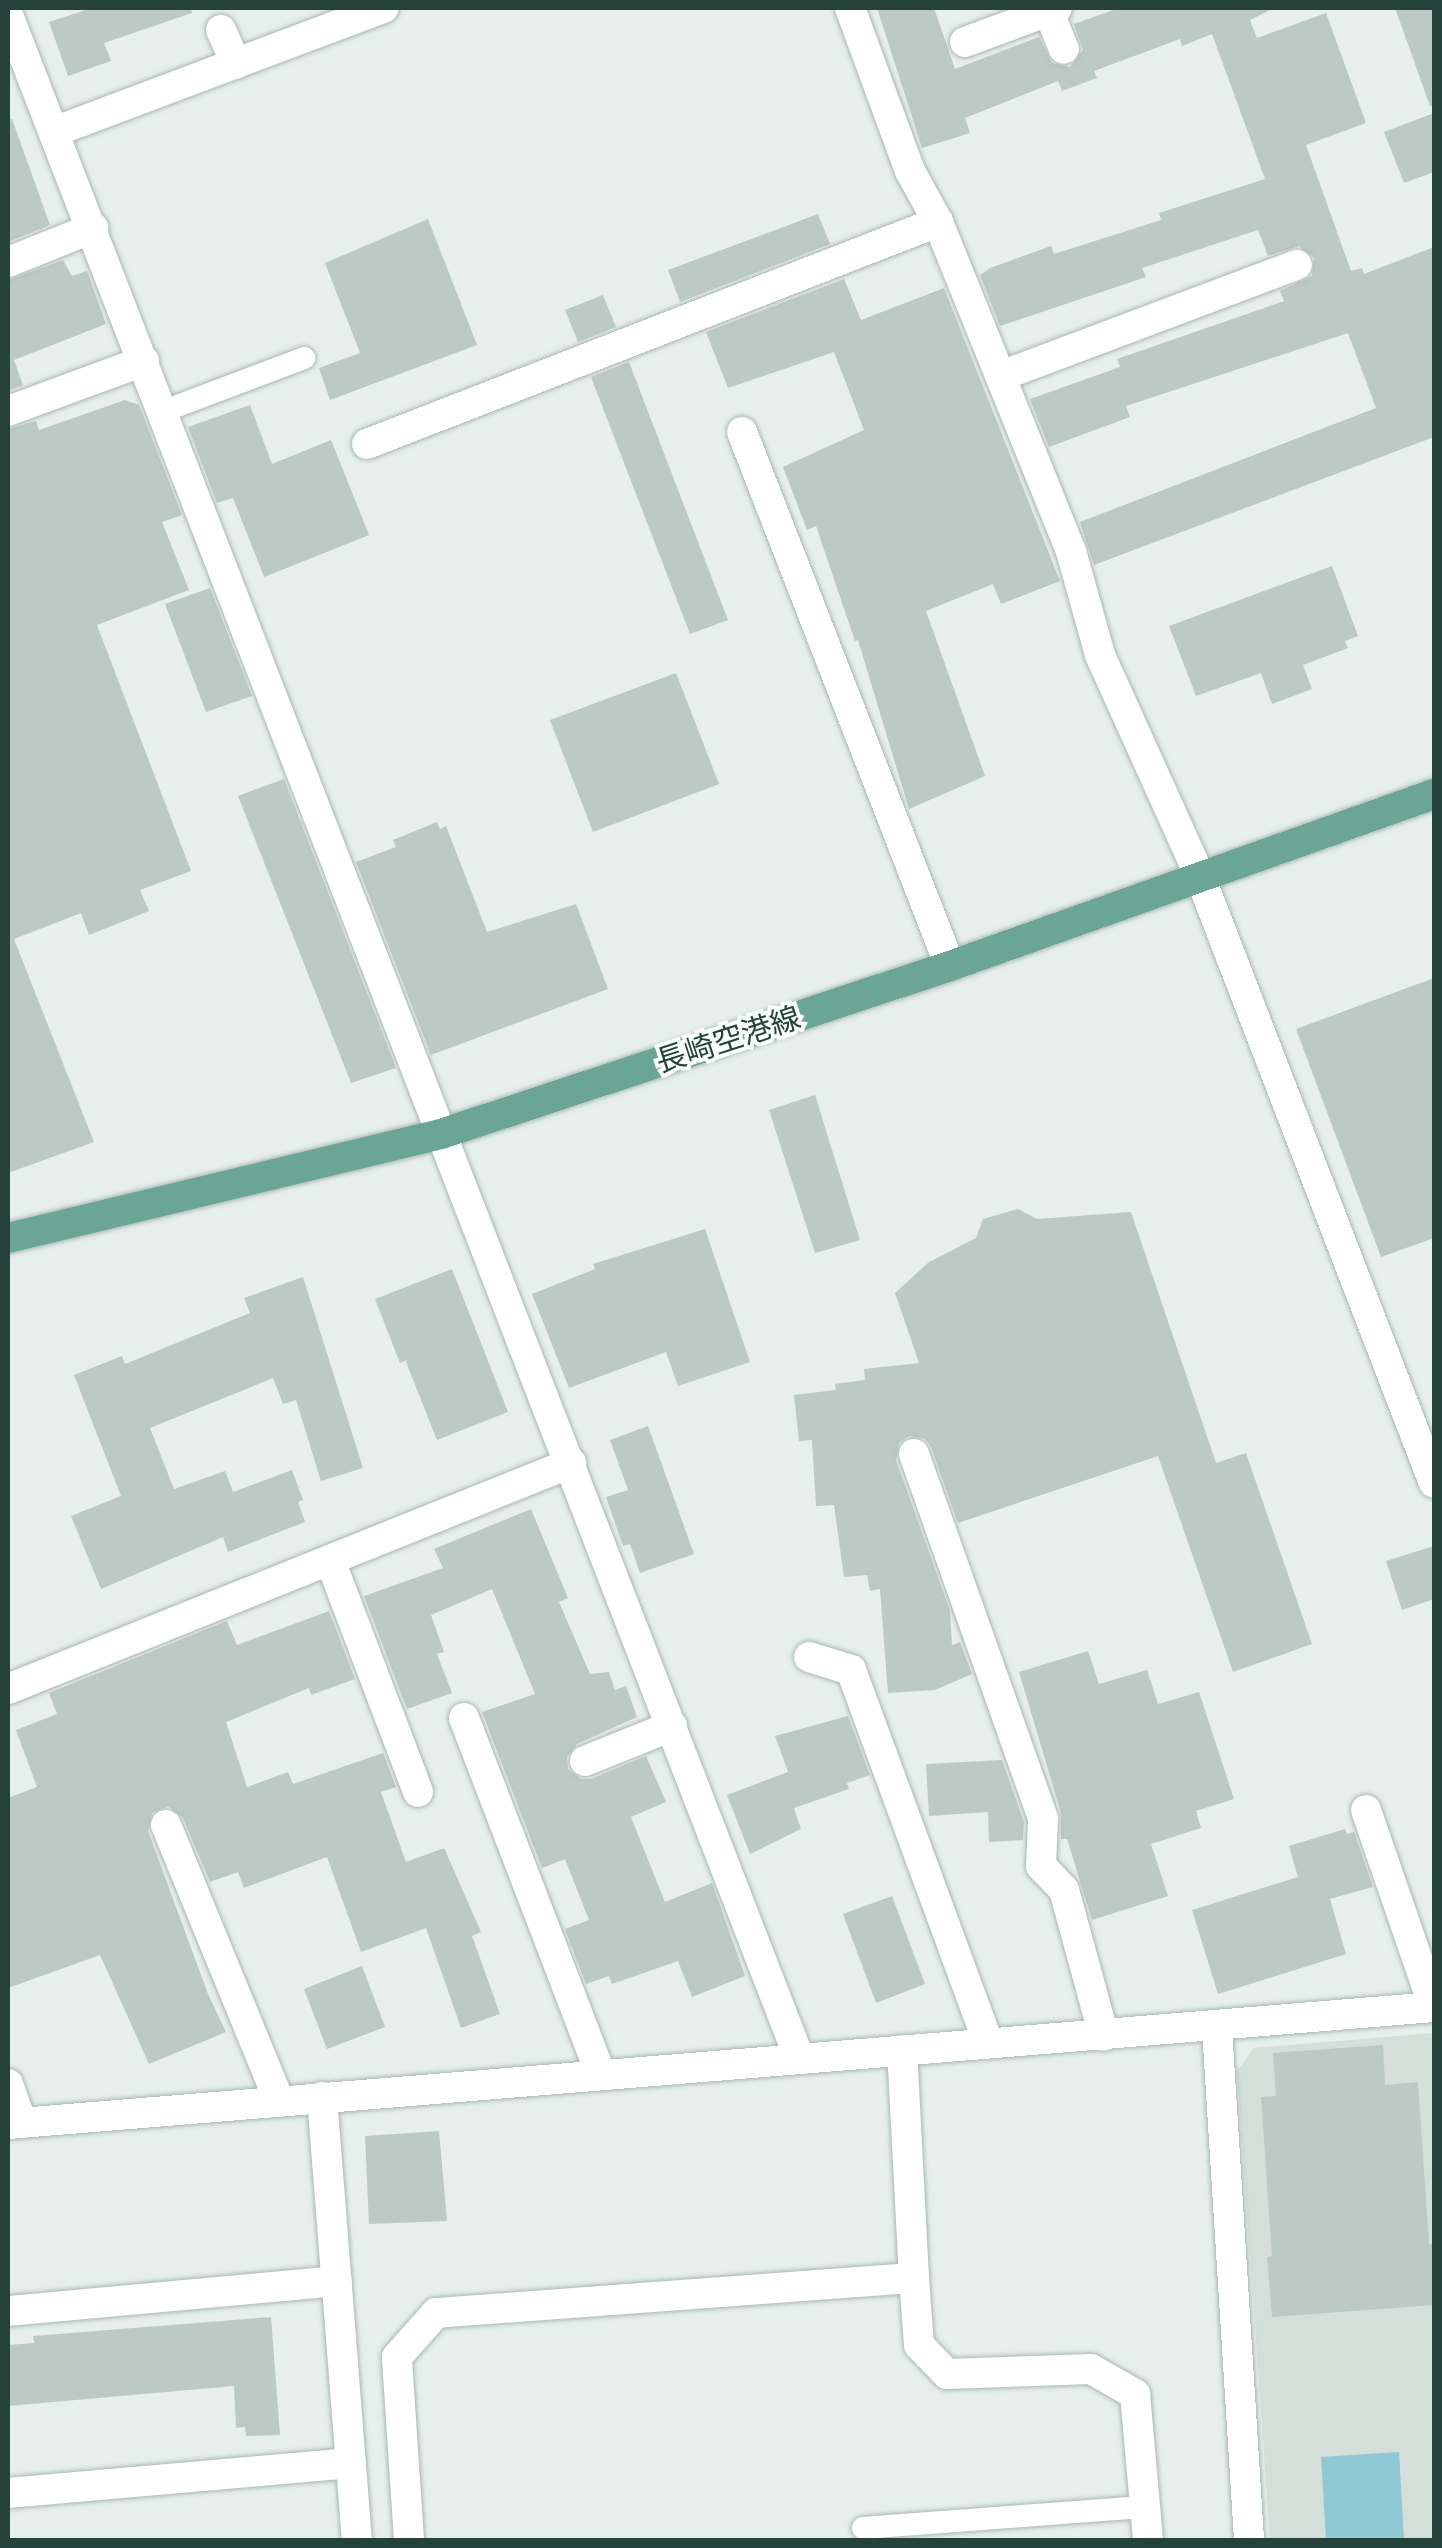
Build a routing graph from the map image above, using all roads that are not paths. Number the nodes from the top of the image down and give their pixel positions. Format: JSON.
{"nodes":[{"id":1,"x":384,"y":8,"type":"edge"},
{"id":2,"x":850,"y":8,"type":"edge"},
{"id":3,"x":1051,"y":9,"type":"edge"},
{"id":4,"x":8,"y":15,"type":"edge"},
{"id":5,"x":220,"y":30,"type":"dead end"},
{"id":6,"x":966,"y":42,"type":"dead end"},
{"id":7,"x":1064,"y":49,"type":"dead end"},
{"id":8,"x":236,"y":64,"type":"junction"},
{"id":9,"x":56,"y":131,"type":"junction"},
{"id":10,"x":938,"y":222,"type":"junction"},
{"id":11,"x":93,"y":228,"type":"junction"},
{"id":12,"x":8,"y":262,"type":"edge"},
{"id":13,"x":1297,"y":266,"type":"dead end"},
{"id":14,"x":304,"y":358,"type":"dead end"},
{"id":15,"x":144,"y":361,"type":"junction"},
{"id":16,"x":1001,"y":376,"type":"junction"},
{"id":17,"x":8,"y":411,"type":"edge"},
{"id":18,"x":164,"y":411,"type":"junction"},
{"id":19,"x":742,"y":432,"type":"dead end"},
{"id":20,"x":367,"y":444,"type":"dead end"},
{"id":21,"x":1434,"y":794,"type":"edge"},
{"id":22,"x":1201,"y":879,"type":"junction"},
{"id":23,"x":950,"y":966,"type":"junction"},
{"id":24,"x":444,"y":1133,"type":"junction"},
{"id":25,"x":8,"y":1238,"type":"edge"},
{"id":26,"x":1428,"y":1448,"type":"edge"},
{"id":27,"x":914,"y":1454,"type":"dead end"},
{"id":28,"x":571,"y":1463,"type":"junction"},
{"id":29,"x":1434,"y":1483,"type":"edge"},
{"id":30,"x":330,"y":1560,"type":"junction"},
{"id":31,"x":809,"y":1658,"type":"dead end"},
{"id":32,"x":8,"y":1690,"type":"edge"},
{"id":33,"x":464,"y":1718,"type":"dead end"},
{"id":34,"x":672,"y":1726,"type":"junction"},
{"id":35,"x":586,"y":1761,"type":"dead end"},
{"id":36,"x":418,"y":1792,"type":"dead end"},
{"id":37,"x":1366,"y":1810,"type":"dead end"},
{"id":38,"x":166,"y":1825,"type":"dead end"},
{"id":39,"x":1434,"y":2007,"type":"edge"},
{"id":40,"x":1216,"y":2028,"type":"junction"},
{"id":41,"x":1104,"y":2036,"type":"junction"},
{"id":42,"x":988,"y":2042,"type":"junction"},
{"id":43,"x":902,"y":2050,"type":"junction"},
{"id":44,"x":799,"y":2057,"type":"junction"},
{"id":45,"x":601,"y":2074,"type":"junction"},
{"id":46,"x":8,"y":2084,"type":"edge"},
{"id":47,"x":322,"y":2097,"type":"junction"},
{"id":48,"x":279,"y":2101,"type":"junction"},
{"id":49,"x":15,"y":2124,"type":"edge"},
{"id":50,"x":914,"y":2278,"type":"junction"},
{"id":51,"x":337,"y":2281,"type":"junction"},
{"id":52,"x":8,"y":2311,"type":"edge"},
{"id":53,"x":350,"y":2462,"type":"junction"},
{"id":54,"x":8,"y":2493,"type":"edge"},
{"id":55,"x":1145,"y":2507,"type":"junction"},
{"id":56,"x":863,"y":2528,"type":"dead end"},
{"id":57,"x":356,"y":2540,"type":"edge"},
{"id":58,"x":409,"y":2540,"type":"edge"},
{"id":59,"x":1148,"y":2540,"type":"edge"},
{"id":60,"x":1250,"y":2540,"type":"edge"}],
"edges":[{"from":1,"to":8,"type":"street"},
{"from":2,"to":10,"type":"street"},
{"from":3,"to":6,"type":"street"},
{"from":3,"to":7,"type":"street"},
{"from":4,"to":9,"type":"street"},
{"from":5,"to":8,"type":"street"},
{"from":8,"to":9,"type":"street"},
{"from":9,"to":11,"type":"street"},
{"from":10,"to":16,"type":"street"},
{"from":10,"to":20,"type":"street"},
{"from":11,"to":12,"type":"street"},
{"from":11,"to":15,"type":"street"},
{"from":13,"to":16,"type":"street"},
{"from":14,"to":18,"type":"lane"},
{"from":15,"to":17,"type":"street"},
{"from":15,"to":18,"type":"street"},
{"from":16,"to":22,"type":"street"},
{"from":18,"to":24,"type":"street"},
{"from":19,"to":23,"type":"street"},
{"from":21,"to":22,"type":"main road","name":"長崎空港線"},
{"from":22,"to":23,"type":"main road","name":"長崎空港線"},
{"from":22,"to":26,"type":"street"},
{"from":23,"to":24,"type":"main road","name":"長崎空港線"},
{"from":24,"to":25,"type":"main road","name":"長崎空港線"},
{"from":24,"to":28,"type":"street"},
{"from":26,"to":29,"type":"street"},
{"from":27,"to":41,"type":"street"},
{"from":28,"to":30,"type":"street"},
{"from":28,"to":34,"type":"street"},
{"from":30,"to":32,"type":"street"},
{"from":30,"to":36,"type":"street"},
{"from":31,"to":42,"type":"street"},
{"from":33,"to":45,"type":"street"},
{"from":34,"to":35,"type":"street"},
{"from":34,"to":44,"type":"street"},
{"from":37,"to":39,"type":"street"},
{"from":38,"to":48,"type":"street"},
{"from":39,"to":40,"type":"street"},
{"from":40,"to":41,"type":"street"},
{"from":40,"to":60,"type":"street"},
{"from":41,"to":42,"type":"street"},
{"from":42,"to":43,"type":"street"},
{"from":43,"to":44,"type":"street"},
{"from":43,"to":50,"type":"street"},
{"from":44,"to":45,"type":"street"},
{"from":45,"to":47,"type":"street"},
{"from":46,"to":49,"type":"street"},
{"from":47,"to":48,"type":"street"},
{"from":47,"to":51,"type":"street"},
{"from":48,"to":49,"type":"street"},
{"from":50,"to":55,"type":"street"},
{"from":50,"to":58,"type":"street"},
{"from":51,"to":52,"type":"street"},
{"from":51,"to":53,"type":"street"},
{"from":53,"to":54,"type":"street"},
{"from":53,"to":57,"type":"street"},
{"from":55,"to":56,"type":"lane"},
{"from":55,"to":59,"type":"street"}]}
